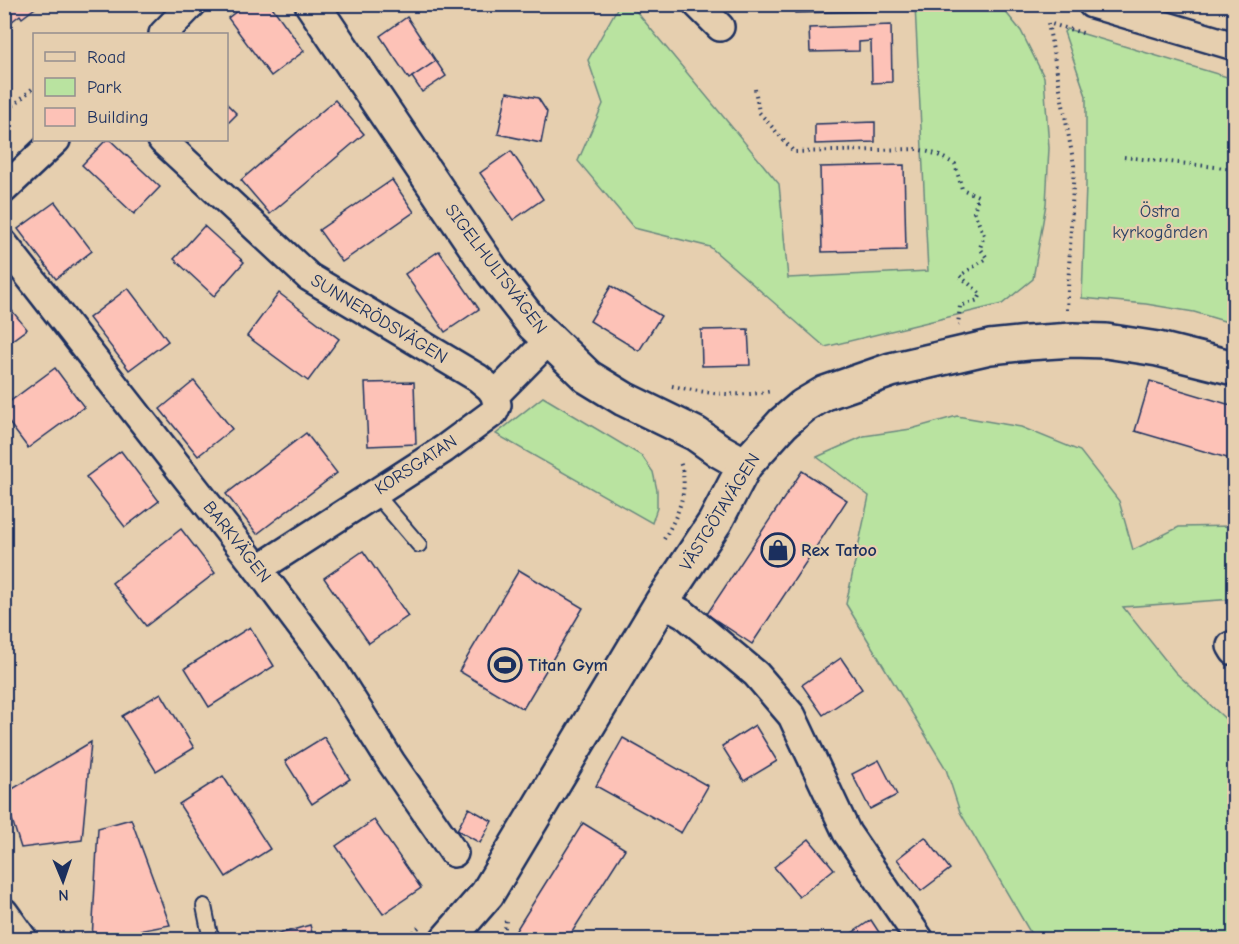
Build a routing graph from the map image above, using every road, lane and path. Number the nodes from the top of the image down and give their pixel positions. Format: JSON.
{"nodes":[{"id":1,"x":192,"y":4,"type":"edge"},
{"id":2,"x":312,"y":4,"type":"edge"},
{"id":3,"x":697,"y":4,"type":"edge"},
{"id":4,"x":1092,"y":4,"type":"edge"},
{"id":5,"x":1048,"y":23,"type":"dead end"},
{"id":6,"x":720,"y":27,"type":"dead end"},
{"id":7,"x":164,"y":33,"type":"edge"},
{"id":8,"x":1234,"y":46,"type":"edge"},
{"id":9,"x":33,"y":88,"type":"edge"},
{"id":10,"x":755,"y":88,"type":"dead end"},
{"id":11,"x":4,"y":114,"type":"edge"},
{"id":12,"x":55,"y":141,"type":"edge"},
{"id":13,"x":163,"y":141,"type":"edge"},
{"id":14,"x":1124,"y":157,"type":"dead end"},
{"id":15,"x":1234,"y":169,"type":"edge"},
{"id":16,"x":4,"y":189,"type":"edge"},
{"id":17,"x":4,"y":244,"type":"edge"},
{"id":18,"x":1067,"y":314,"type":"dead end"},
{"id":19,"x":958,"y":326,"type":"dead end"},
{"id":20,"x":549,"y":340,"type":"junction"},
{"id":21,"x":1234,"y":368,"type":"edge"},
{"id":22,"x":671,"y":386,"type":"dead end"},
{"id":23,"x":495,"y":395,"type":"junction"},
{"id":24,"x":730,"y":395,"type":"dead end"},
{"id":25,"x":745,"y":465,"type":"junction"},
{"id":26,"x":374,"y":492,"type":"junction"},
{"id":27,"x":419,"y":545,"type":"dead end"},
{"id":28,"x":258,"y":569,"type":"junction"},
{"id":29,"x":662,"y":602,"type":"junction"},
{"id":30,"x":454,"y":853,"type":"dead end"},
{"id":31,"x":204,"y":906,"type":"dead end"},
{"id":32,"x":4,"y":912,"type":"edge"},
{"id":33,"x":507,"y":917,"type":"dead end"},
{"id":34,"x":24,"y":939,"type":"edge"},
{"id":35,"x":211,"y":939,"type":"edge"},
{"id":36,"x":447,"y":939,"type":"edge"},
{"id":37,"x":502,"y":939,"type":"edge"},
{"id":38,"x":920,"y":939,"type":"edge"}],
"edges":[{"from":1,"to":7,"type":"street"},
{"from":2,"to":20,"type":"street","name":"SIGELHULTSVÄGEN"},
{"from":3,"to":6,"type":"street"},
{"from":4,"to":8,"type":"street"},
{"from":5,"to":18,"type":"path"},
{"from":9,"to":11,"type":"path"},
{"from":10,"to":19,"type":"path"},
{"from":12,"to":16,"type":"street"},
{"from":13,"to":23,"type":"street","name":"SUNNERÖDSVÄGEN"},
{"from":14,"to":15,"type":"path"},
{"from":17,"to":28,"type":"street","name":"BARKVÄGEN"},
{"from":20,"to":23,"type":"street","name":"KORSGATAN"},
{"from":20,"to":25,"type":"street","name":"SIGELHULTSVÄGEN"},
{"from":21,"to":25,"type":"street","name":"VÄSTGÖTAVÄGEN"},
{"from":22,"to":24,"type":"path"},
{"from":23,"to":26,"type":"street","name":"KORSGATAN"},
{"from":25,"to":29,"type":"street","name":"VÄSTGÖTAVÄGEN"},
{"from":26,"to":27,"type":"lane"},
{"from":26,"to":28,"type":"street","name":"KORSGATAN"},
{"from":28,"to":30,"type":"street","name":"BARKVÄGEN"},
{"from":29,"to":36,"type":"street","name":"VÄSTGÖTAVÄGEN"},
{"from":29,"to":38,"type":"street"},
{"from":31,"to":35,"type":"lane"},
{"from":32,"to":34,"type":"street"},
{"from":33,"to":37,"type":"path"}]}
